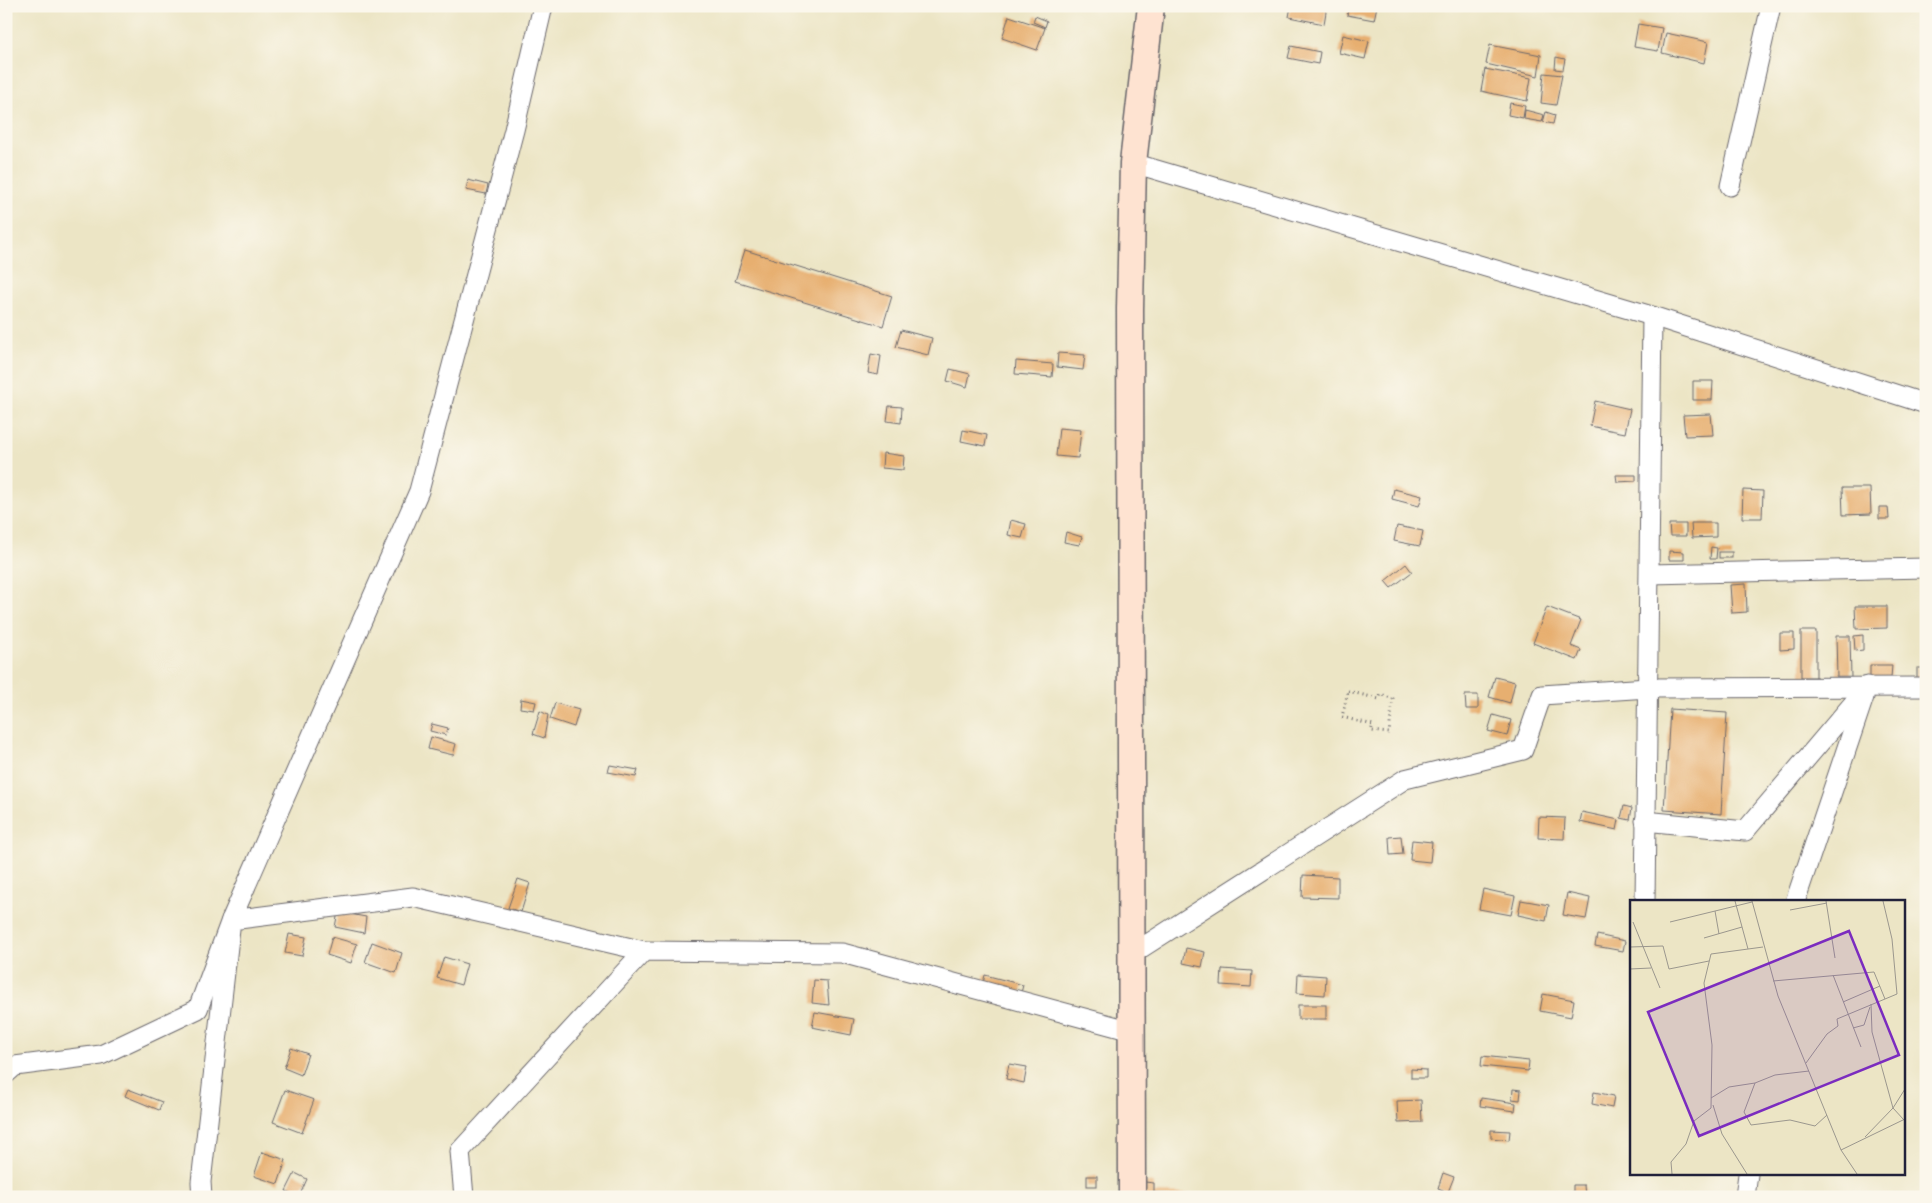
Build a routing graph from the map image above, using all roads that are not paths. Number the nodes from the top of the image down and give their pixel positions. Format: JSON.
{"nodes":[{"id":1,"x":543,"y":6,"type":"edge"},
{"id":2,"x":1151,"y":6,"type":"edge"},
{"id":3,"x":1771,"y":6,"type":"edge"},
{"id":4,"x":1134,"y":163,"type":"junction"},
{"id":5,"x":1730,"y":186,"type":"dead end"},
{"id":6,"x":1652,"y":316,"type":"junction"},
{"id":7,"x":1926,"y":404,"type":"edge"},
{"id":8,"x":1926,"y":568,"type":"edge"},
{"id":9,"x":1650,"y":574,"type":"junction"},
{"id":10,"x":1868,"y":686,"type":"junction"},
{"id":11,"x":1926,"y":687,"type":"edge"},
{"id":12,"x":1648,"y":688,"type":"junction"},
{"id":13,"x":1645,"y":821,"type":"junction"},
{"id":14,"x":1645,"y":900,"type":"edge"},
{"id":15,"x":1796,"y":900,"type":"edge"},
{"id":16,"x":231,"y":920,"type":"junction"},
{"id":17,"x":644,"y":951,"type":"junction"},
{"id":18,"x":1132,"y":954,"type":"junction"},
{"id":19,"x":1132,"y":1031,"type":"junction"},
{"id":20,"x":6,"y":1074,"type":"edge"},
{"id":21,"x":1748,"y":1176,"type":"edge"},
{"id":22,"x":202,"y":1197,"type":"edge"},
{"id":23,"x":464,"y":1197,"type":"edge"},
{"id":24,"x":1132,"y":1197,"type":"edge"},
{"id":25,"x":1744,"y":1197,"type":"edge"}],
"edges":[{"from":1,"to":16,"type":"street"},
{"from":2,"to":4,"type":"main road"},
{"from":3,"to":5,"type":"street"},
{"from":4,"to":6,"type":"street"},
{"from":4,"to":18,"type":"main road"},
{"from":6,"to":7,"type":"street"},
{"from":6,"to":9,"type":"street"},
{"from":8,"to":9,"type":"street"},
{"from":9,"to":12,"type":"street"},
{"from":10,"to":11,"type":"street"},
{"from":10,"to":12,"type":"street"},
{"from":10,"to":13,"type":"street"},
{"from":10,"to":15,"type":"street"},
{"from":12,"to":13,"type":"street"},
{"from":12,"to":18,"type":"street"},
{"from":13,"to":14,"type":"street"},
{"from":16,"to":17,"type":"street"},
{"from":16,"to":20,"type":"street"},
{"from":16,"to":22,"type":"street"},
{"from":17,"to":19,"type":"street"},
{"from":17,"to":23,"type":"street"},
{"from":18,"to":19,"type":"main road"},
{"from":19,"to":24,"type":"main road"},
{"from":21,"to":25,"type":"street"}]}
